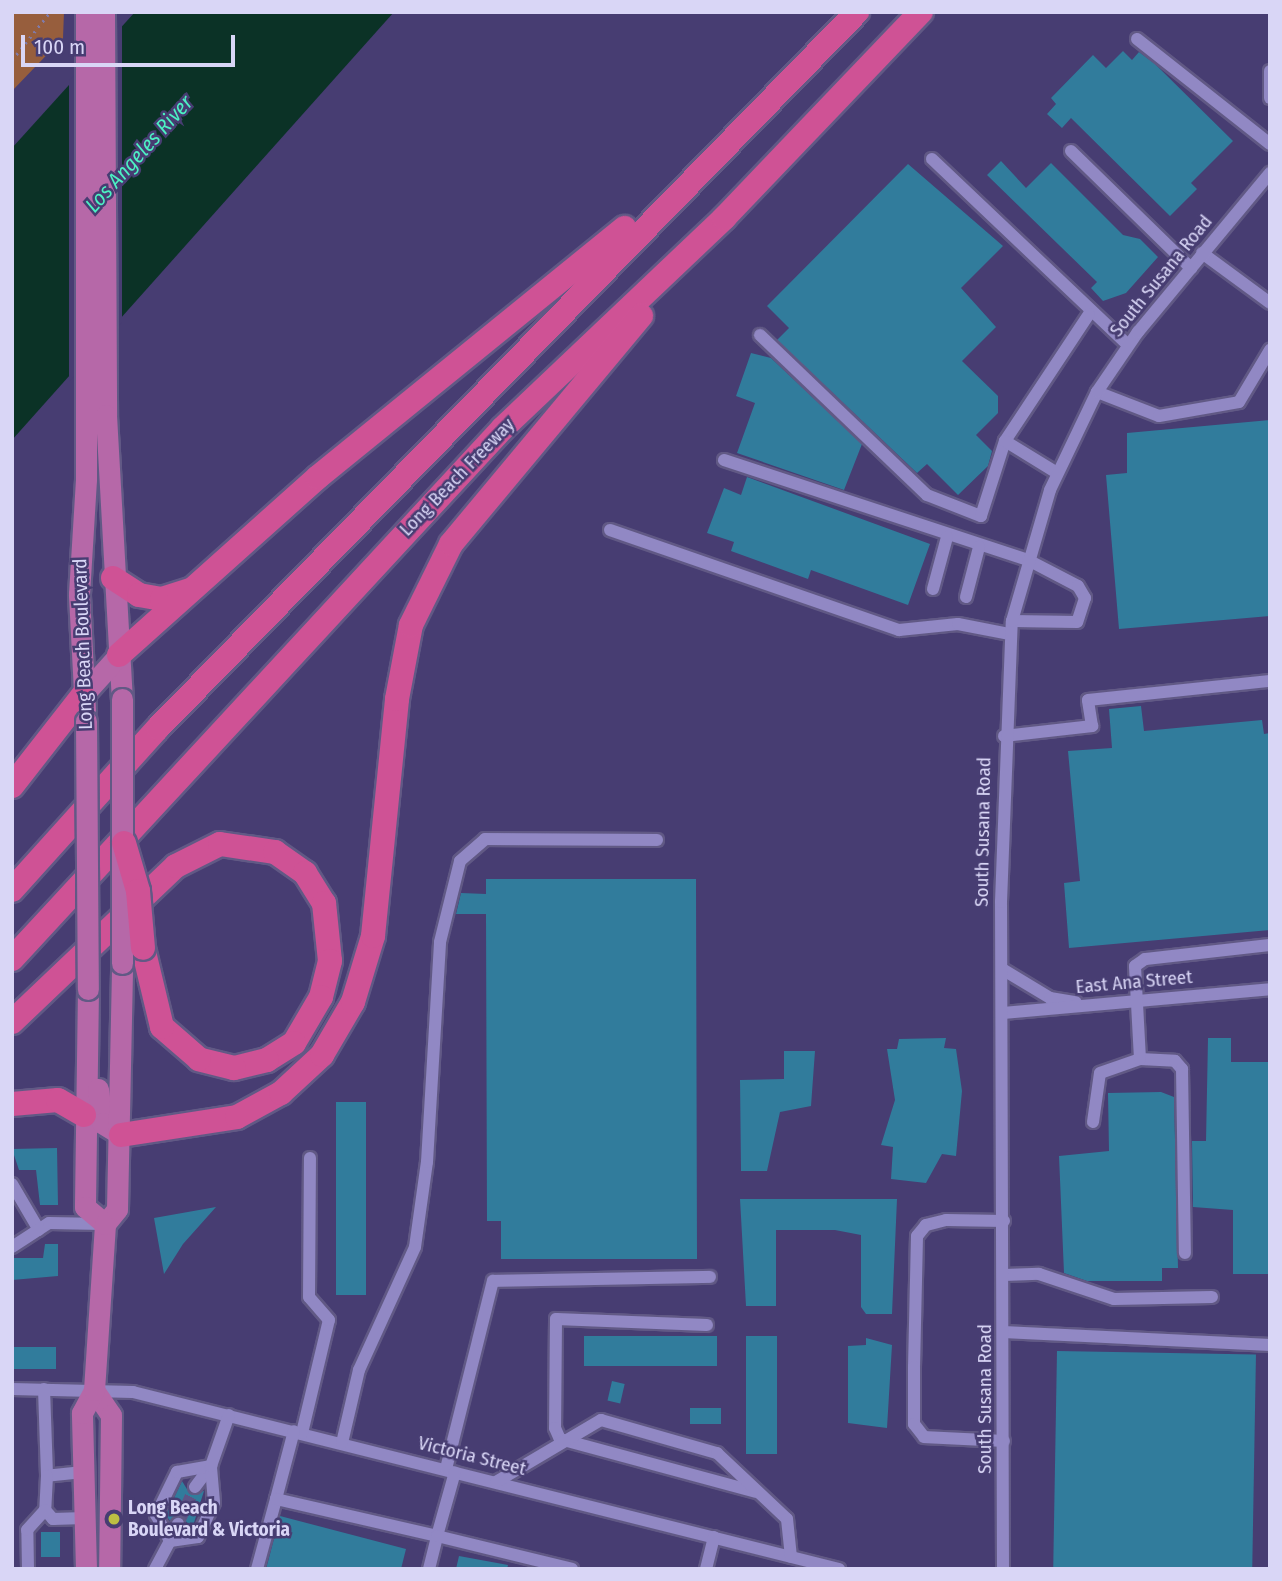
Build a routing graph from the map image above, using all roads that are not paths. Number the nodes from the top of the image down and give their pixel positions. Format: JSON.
{"nodes":[{"id":1,"x":86,"y":12,"type":"edge"},
{"id":2,"x":104,"y":12,"type":"edge"},
{"id":3,"x":857,"y":12,"type":"edge"},
{"id":4,"x":921,"y":12,"type":"edge"},
{"id":5,"x":1137,"y":39,"type":"dead end"},
{"id":6,"x":1270,"y":71,"type":"edge"},
{"id":7,"x":1270,"y":98,"type":"edge"},
{"id":8,"x":1270,"y":144,"type":"edge"},
{"id":9,"x":722,"y":147,"type":"junction"},
{"id":10,"x":1071,"y":151,"type":"dead end"},
{"id":11,"x":932,"y":159,"type":"dead end"},
{"id":12,"x":1270,"y":173,"type":"edge"},
{"id":13,"x":724,"y":218,"type":"junction"},
{"id":14,"x":1202,"y":253,"type":"junction"},
{"id":15,"x":1191,"y":268,"type":"junction"},
{"id":16,"x":1270,"y":303,"type":"edge"},
{"id":17,"x":1089,"y":314,"type":"junction"},
{"id":18,"x":760,"y":335,"type":"dead end"},
{"id":19,"x":1128,"y":345,"type":"junction"},
{"id":20,"x":1270,"y":350,"type":"edge"},
{"id":21,"x":1097,"y":392,"type":"junction"},
{"id":22,"x":96,"y":415,"type":"junction"},
{"id":23,"x":1005,"y":441,"type":"junction"},
{"id":24,"x":724,"y":460,"type":"dead end"},
{"id":25,"x":1057,"y":473,"type":"junction"},
{"id":26,"x":610,"y":530,"type":"dead end"},
{"id":27,"x":947,"y":537,"type":"junction"},
{"id":28,"x":979,"y":547,"type":"junction"},
{"id":29,"x":1028,"y":560,"type":"junction"},
{"id":30,"x":113,"y":578,"type":"junction"},
{"id":31,"x":199,"y":586,"type":"junction"},
{"id":32,"x":933,"y":589,"type":"dead end"},
{"id":33,"x":966,"y":597,"type":"dead end"},
{"id":34,"x":1011,"y":627,"type":"junction"},
{"id":35,"x":119,"y":655,"type":"junction"},
{"id":36,"x":1270,"y":681,"type":"edge"},
{"id":37,"x":83,"y":695,"type":"junction"},
{"id":38,"x":1004,"y":736,"type":"junction"},
{"id":39,"x":12,"y":786,"type":"edge"},
{"id":40,"x":657,"y":840,"type":"dead end"},
{"id":41,"x":124,"y":843,"type":"junction"},
{"id":42,"x":12,"y":890,"type":"edge"},
{"id":43,"x":1270,"y":946,"type":"edge"},
{"id":44,"x":12,"y":959,"type":"edge"},
{"id":45,"x":1002,"y":969,"type":"junction"},
{"id":46,"x":94,"y":984,"type":"junction"},
{"id":47,"x":1270,"y":989,"type":"edge"},
{"id":48,"x":1138,"y":1001,"type":"junction"},
{"id":49,"x":1097,"y":1005,"type":"junction"},
{"id":50,"x":1003,"y":1013,"type":"junction"},
{"id":51,"x":12,"y":1021,"type":"edge"},
{"id":52,"x":1140,"y":1059,"type":"junction"},
{"id":53,"x":12,"y":1104,"type":"edge"},
{"id":54,"x":84,"y":1115,"type":"junction"},
{"id":55,"x":1093,"y":1122,"type":"dead end"},
{"id":56,"x":121,"y":1135,"type":"junction"},
{"id":57,"x":310,"y":1158,"type":"dead end"},
{"id":58,"x":12,"y":1184,"type":"edge"},
{"id":59,"x":1004,"y":1221,"type":"junction"},
{"id":60,"x":104,"y":1224,"type":"junction"},
{"id":61,"x":39,"y":1230,"type":"junction"},
{"id":62,"x":12,"y":1247,"type":"edge"},
{"id":63,"x":1185,"y":1253,"type":"dead end"},
{"id":64,"x":1004,"y":1275,"type":"junction"},
{"id":65,"x":710,"y":1277,"type":"dead end"},
{"id":66,"x":1212,"y":1297,"type":"dead end"},
{"id":67,"x":707,"y":1325,"type":"dead end"},
{"id":68,"x":1004,"y":1332,"type":"junction"},
{"id":69,"x":1270,"y":1345,"type":"edge"},
{"id":70,"x":12,"y":1389,"type":"edge"},
{"id":71,"x":44,"y":1389,"type":"junction"},
{"id":72,"x":94,"y":1390,"type":"junction"},
{"id":73,"x":229,"y":1415,"type":"junction"},
{"id":74,"x":298,"y":1432,"type":"junction"},
{"id":75,"x":560,"y":1440,"type":"junction"},
{"id":76,"x":1004,"y":1441,"type":"junction"},
{"id":77,"x":342,"y":1443,"type":"junction"},
{"id":78,"x":211,"y":1466,"type":"junction"},
{"id":79,"x":450,"y":1471,"type":"junction"},
{"id":80,"x":83,"y":1472,"type":"junction"},
{"id":81,"x":47,"y":1476,"type":"junction"},
{"id":82,"x":496,"y":1482,"type":"junction"},
{"id":83,"x":195,"y":1487,"type":"tunnel mouth"},
{"id":84,"x":756,"y":1492,"type":"junction"},
{"id":85,"x":276,"y":1499,"type":"junction"},
{"id":86,"x":44,"y":1510,"type":"junction"},
{"id":87,"x":84,"y":1518,"type":"junction"},
{"id":88,"x":178,"y":1524,"type":"tunnel mouth"},
{"id":89,"x":437,"y":1536,"type":"junction"},
{"id":90,"x":714,"y":1537,"type":"junction"},
{"id":91,"x":170,"y":1541,"type":"junction"},
{"id":92,"x":791,"y":1557,"type":"junction"},
{"id":93,"x":813,"y":1566,"type":"edge"},
{"id":94,"x":27,"y":1569,"type":"edge"},
{"id":95,"x":86,"y":1569,"type":"edge"},
{"id":96,"x":109,"y":1569,"type":"edge"},
{"id":97,"x":155,"y":1569,"type":"edge"},
{"id":98,"x":257,"y":1569,"type":"edge"},
{"id":99,"x":429,"y":1569,"type":"edge"},
{"id":100,"x":572,"y":1569,"type":"edge"},
{"id":101,"x":706,"y":1569,"type":"edge"},
{"id":102,"x":839,"y":1569,"type":"edge"},
{"id":103,"x":1003,"y":1569,"type":"edge"}],
"edges":[{"from":1,"to":22,"type":"main road","name":"Long Beach Boulevard"},
{"from":2,"to":22,"type":"main road","name":"Long Beach Boulevard"},
{"from":3,"to":9,"type":"highway","name":"Long Beach Freeway"},
{"from":4,"to":13,"type":"highway","name":"Long Beach Freeway"},
{"from":5,"to":8,"type":"street"},
{"from":6,"to":7,"type":"street"},
{"from":9,"to":31,"type":"highway"},
{"from":9,"to":42,"type":"highway","name":"Long Beach Freeway"},
{"from":10,"to":15,"type":"street"},
{"from":11,"to":17,"type":"street"},
{"from":12,"to":14,"type":"street","name":"South Susana Road"},
{"from":13,"to":44,"type":"highway","name":"Long Beach Freeway"},
{"from":13,"to":56,"type":"highway"},
{"from":14,"to":15,"type":"street","name":"South Susana Road"},
{"from":14,"to":16,"type":"street"},
{"from":15,"to":19,"type":"street","name":"South Susana Road"},
{"from":17,"to":19,"type":"street"},
{"from":17,"to":23,"type":"street"},
{"from":18,"to":23,"type":"street"},
{"from":19,"to":21,"type":"street","name":"South Susana Road"},
{"from":20,"to":21,"type":"street"},
{"from":21,"to":25,"type":"street","name":"South Susana Road"},
{"from":22,"to":30,"type":"main road","name":"Long Beach Boulevard"},
{"from":22,"to":37,"type":"main road","name":"Long Beach Boulevard"},
{"from":23,"to":25,"type":"street"},
{"from":24,"to":27,"type":"street"},
{"from":25,"to":29,"type":"street","name":"South Susana Road"},
{"from":26,"to":34,"type":"street"},
{"from":27,"to":28,"type":"street"},
{"from":27,"to":32,"type":"street"},
{"from":28,"to":29,"type":"street"},
{"from":28,"to":33,"type":"street"},
{"from":29,"to":34,"type":"street","name":"South Susana Road"},
{"from":29,"to":34,"type":"street"},
{"from":30,"to":31,"type":"highway"},
{"from":30,"to":35,"type":"main road","name":"Long Beach Boulevard"},
{"from":31,"to":35,"type":"highway"},
{"from":34,"to":38,"type":"street","name":"South Susana Road"},
{"from":35,"to":37,"type":"main road"},
{"from":35,"to":41,"type":"main road","name":"Long Beach Boulevard","bridge":true},
{"from":36,"to":38,"type":"street"},
{"from":37,"to":39,"type":"highway"},
{"from":37,"to":46,"type":"main road","name":"Long Beach Boulevard","bridge":true},
{"from":38,"to":45,"type":"street","name":"South Susana Road"},
{"from":40,"to":77,"type":"street"},
{"from":41,"to":51,"type":"highway","bridge":true},
{"from":41,"to":56,"type":"main road","name":"Long Beach Boulevard","bridge":true},
{"from":43,"to":48,"type":"street"},
{"from":45,"to":49,"type":"street"},
{"from":45,"to":50,"type":"street","name":"South Susana Road"},
{"from":46,"to":54,"type":"main road","name":"Long Beach Boulevard"},
{"from":46,"to":56,"type":"main road"},
{"from":47,"to":48,"type":"street","name":"East Ana Street"},
{"from":48,"to":49,"type":"street","name":"East Ana Street"},
{"from":48,"to":52,"type":"street"},
{"from":49,"to":50,"type":"street","name":"East Ana Street"},
{"from":50,"to":59,"type":"street","name":"South Susana Road"},
{"from":52,"to":55,"type":"street"},
{"from":52,"to":63,"type":"street"},
{"from":53,"to":54,"type":"highway"},
{"from":54,"to":60,"type":"main road","name":"Long Beach Boulevard"},
{"from":56,"to":60,"type":"main road","name":"Long Beach Boulevard"},
{"from":57,"to":74,"type":"street"},
{"from":58,"to":61,"type":"street"},
{"from":59,"to":64,"type":"street","name":"South Susana Road"},
{"from":59,"to":76,"type":"street"},
{"from":60,"to":61,"type":"street"},
{"from":60,"to":72,"type":"main road","name":"Long Beach Boulevard"},
{"from":61,"to":62,"type":"street"},
{"from":64,"to":66,"type":"street"},
{"from":64,"to":68,"type":"street","name":"South Susana Road"},
{"from":65,"to":79,"type":"street"},
{"from":67,"to":75,"type":"street"},
{"from":68,"to":69,"type":"street"},
{"from":68,"to":76,"type":"street","name":"South Susana Road"},
{"from":70,"to":71,"type":"street","name":"Victoria Street"},
{"from":71,"to":72,"type":"street","name":"Victoria Street"},
{"from":71,"to":81,"type":"street"},
{"from":72,"to":73,"type":"street","name":"Victoria Street"},
{"from":72,"to":80,"type":"main road","name":"Long Beach Boulevard"},
{"from":72,"to":96,"type":"main road"},
{"from":73,"to":74,"type":"street","name":"Victoria Street"},
{"from":73,"to":78,"type":"street"},
{"from":74,"to":77,"type":"street","name":"Victoria Street"},
{"from":74,"to":85,"type":"street"},
{"from":75,"to":82,"type":"street"},
{"from":75,"to":84,"type":"street"},
{"from":75,"to":84,"type":"street"},
{"from":76,"to":103,"type":"street","name":"South Susana Road"},
{"from":77,"to":79,"type":"street","name":"Victoria Street"},
{"from":78,"to":83,"type":"street"},
{"from":78,"to":91,"type":"street"},
{"from":78,"to":91,"type":"street"},
{"from":79,"to":82,"type":"street","name":"Victoria Street"},
{"from":79,"to":89,"type":"street"},
{"from":80,"to":81,"type":"street"},
{"from":80,"to":87,"type":"main road","name":"Long Beach Boulevard"},
{"from":81,"to":86,"type":"street"},
{"from":82,"to":90,"type":"street","name":"Victoria Street"},
{"from":84,"to":92,"type":"street"},
{"from":85,"to":89,"type":"street"},
{"from":85,"to":98,"type":"street"},
{"from":86,"to":87,"type":"street"},
{"from":86,"to":94,"type":"street"},
{"from":87,"to":95,"type":"main road","name":"Long Beach Boulevard"},
{"from":88,"to":91,"type":"street"},
{"from":89,"to":99,"type":"street"},
{"from":89,"to":100,"type":"street"},
{"from":90,"to":92,"type":"street","name":"Victoria Street"},
{"from":90,"to":101,"type":"street"},
{"from":91,"to":97,"type":"street"},
{"from":92,"to":93,"type":"street","name":"Victoria Street"},
{"from":93,"to":102,"type":"street","name":"Victoria Street"}]}
